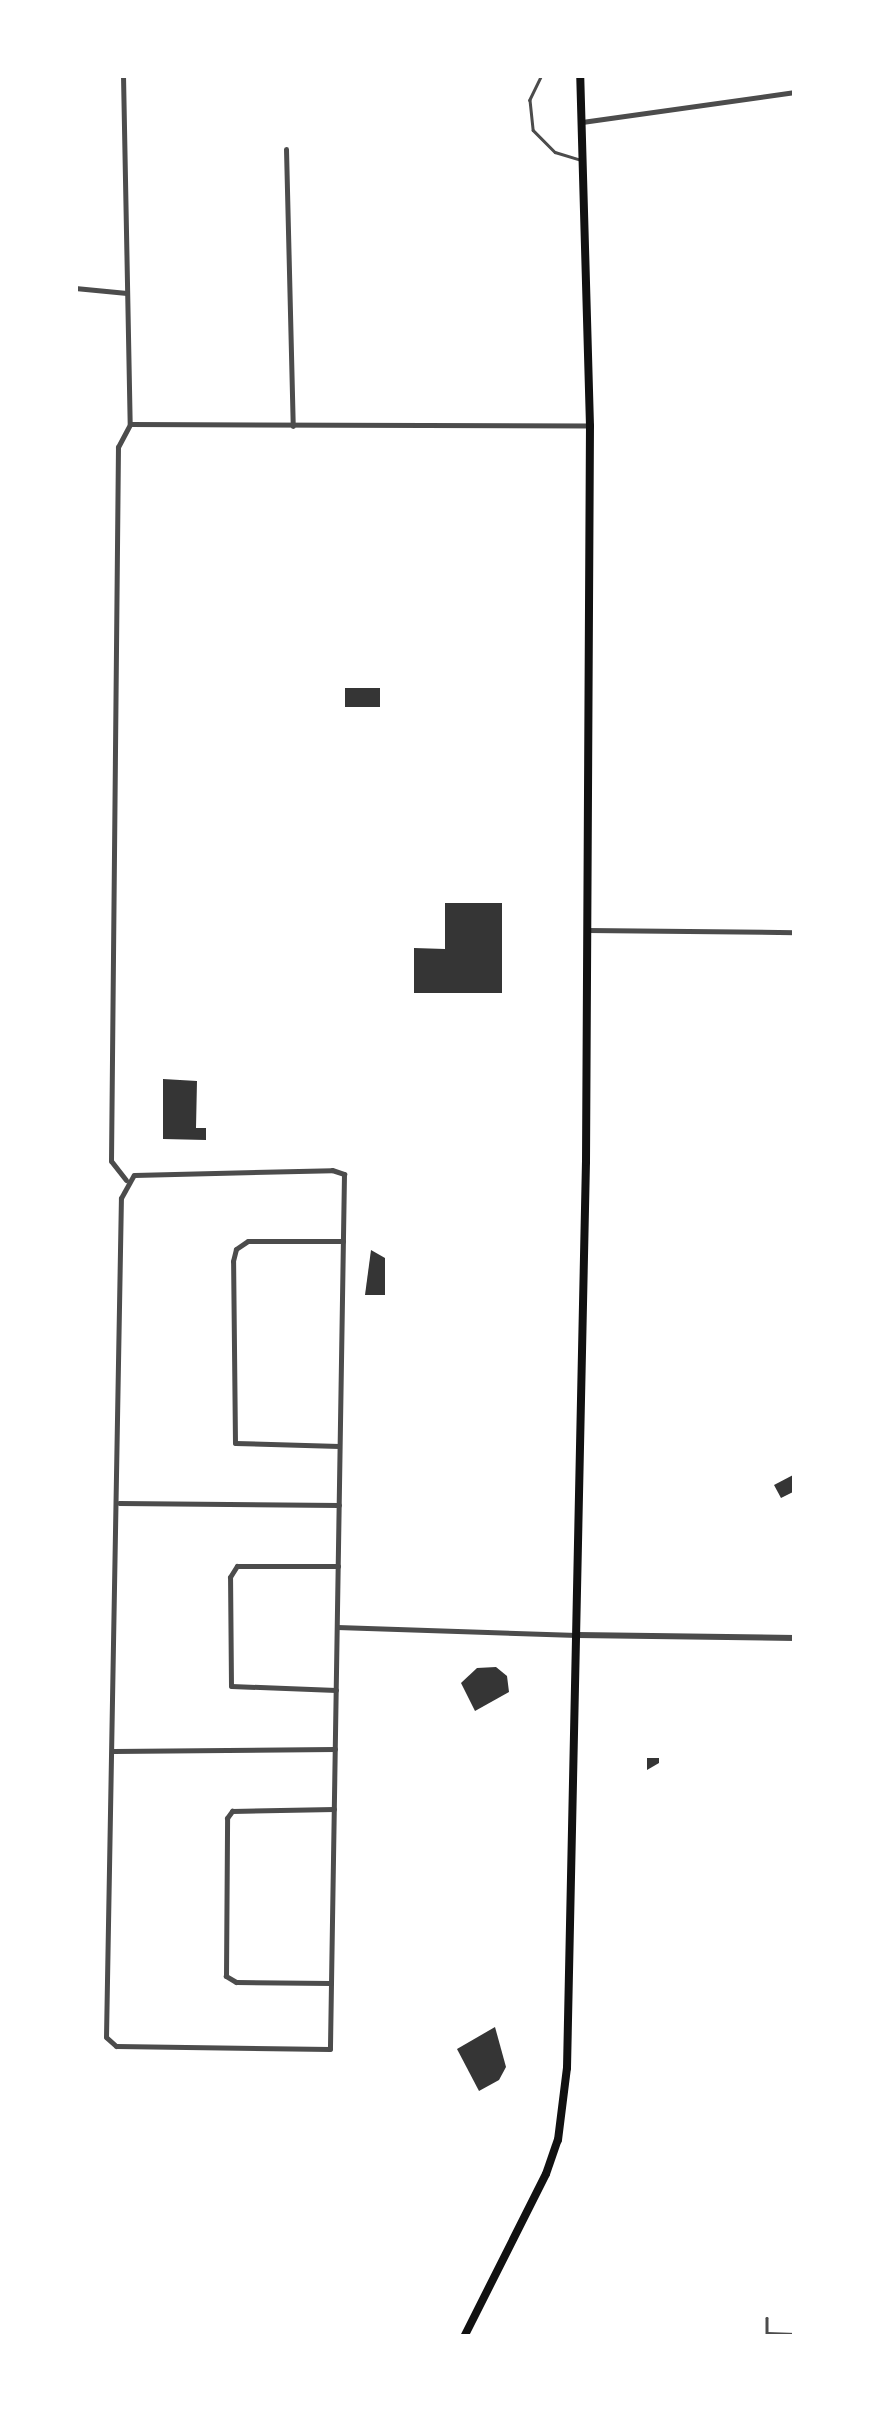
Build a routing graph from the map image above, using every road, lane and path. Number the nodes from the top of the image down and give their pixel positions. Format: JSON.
{"nodes":[{"id":1,"x":123,"y":75,"type":"edge"},
{"id":2,"x":542,"y":75,"type":"edge"},
{"id":3,"x":580,"y":75,"type":"edge"},
{"id":4,"x":795,"y":92,"type":"edge"},
{"id":5,"x":582,"y":122,"type":"junction"},
{"id":6,"x":286,"y":150,"type":"dead end"},
{"id":7,"x":584,"y":161,"type":"junction"},
{"id":8,"x":75,"y":288,"type":"edge"},
{"id":9,"x":127,"y":293,"type":"junction"},
{"id":10,"x":130,"y":424,"type":"junction"},
{"id":11,"x":293,"y":426,"type":"junction"},
{"id":12,"x":590,"y":426,"type":"junction"},
{"id":13,"x":587,"y":930,"type":"junction"},
{"id":14,"x":795,"y":932,"type":"edge"},
{"id":15,"x":126,"y":1180,"type":"junction"},
{"id":16,"x":343,"y":1240,"type":"junction"},
{"id":17,"x":340,"y":1446,"type":"junction"},
{"id":18,"x":119,"y":1503,"type":"junction"},
{"id":19,"x":339,"y":1505,"type":"junction"},
{"id":20,"x":338,"y":1566,"type":"junction"},
{"id":21,"x":337,"y":1628,"type":"junction"},
{"id":22,"x":577,"y":1634,"type":"junction"},
{"id":23,"x":795,"y":1638,"type":"edge"},
{"id":24,"x":336,"y":1690,"type":"junction"},
{"id":25,"x":335,"y":1749,"type":"junction"},
{"id":26,"x":113,"y":1751,"type":"junction"},
{"id":27,"x":334,"y":1808,"type":"junction"},
{"id":28,"x":331,"y":1983,"type":"junction"},
{"id":29,"x":766,"y":2318,"type":"dead end"},
{"id":30,"x":795,"y":2334,"type":"edge"},
{"id":31,"x":464,"y":2337,"type":"edge"}],
"edges":[{"from":1,"to":9,"type":"street"},
{"from":2,"to":7,"type":"lane"},
{"from":3,"to":5,"type":"main road"},
{"from":4,"to":5,"type":"street"},
{"from":5,"to":7,"type":"main road"},
{"from":6,"to":11,"type":"street"},
{"from":7,"to":12,"type":"main road"},
{"from":8,"to":9,"type":"street"},
{"from":9,"to":10,"type":"street"},
{"from":10,"to":11,"type":"street"},
{"from":10,"to":15,"type":"street"},
{"from":11,"to":12,"type":"street"},
{"from":12,"to":13,"type":"main road"},
{"from":13,"to":14,"type":"street"},
{"from":13,"to":22,"type":"main road"},
{"from":15,"to":16,"type":"street"},
{"from":15,"to":18,"type":"street"},
{"from":16,"to":17,"type":"street"},
{"from":16,"to":17,"type":"street"},
{"from":17,"to":19,"type":"street"},
{"from":18,"to":19,"type":"street"},
{"from":18,"to":26,"type":"street"},
{"from":19,"to":20,"type":"street"},
{"from":20,"to":21,"type":"street"},
{"from":20,"to":24,"type":"street"},
{"from":21,"to":22,"type":"street"},
{"from":21,"to":24,"type":"street"},
{"from":22,"to":23,"type":"street"},
{"from":22,"to":31,"type":"main road"},
{"from":24,"to":25,"type":"street"},
{"from":25,"to":26,"type":"street"},
{"from":25,"to":27,"type":"street"},
{"from":26,"to":28,"type":"street"},
{"from":27,"to":28,"type":"street"},
{"from":27,"to":28,"type":"street"},
{"from":29,"to":30,"type":"lane"}]}
